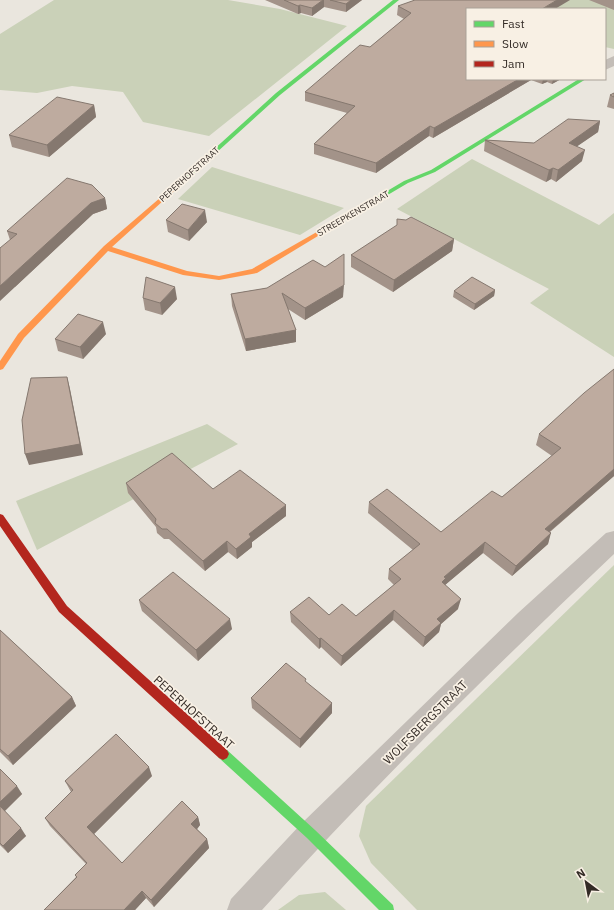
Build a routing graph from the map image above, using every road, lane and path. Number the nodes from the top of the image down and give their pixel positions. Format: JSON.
{"nodes":[{"id":1,"x":396,"y":0,"type":"edge"},
{"id":2,"x":581,"y":80,"type":"edge"},
{"id":3,"x":107,"y":248,"type":"junction"},
{"id":4,"x":0,"y":367,"type":"edge"},
{"id":5,"x":0,"y":518,"type":"edge"},
{"id":6,"x":614,"y":540,"type":"edge"},
{"id":7,"x":311,"y":834,"type":"junction"},
{"id":8,"x":242,"y":910,"type":"edge"},
{"id":9,"x":388,"y":910,"type":"edge"}],
"edges":[{"from":1,"to":3,"type":"street","name":"PEPERHOFSTRAAT"},
{"from":2,"to":3,"type":"street","name":"STREEPKENSTRAAT"},
{"from":3,"to":4,"type":"street","name":"PEPERHOFSTRAAT"},
{"from":5,"to":7,"type":"street","name":"PEPERHOFSTRAAT"},
{"from":6,"to":7,"type":"street","name":"WOLFSBERGSTRAAT"},
{"from":7,"to":8,"type":"street","name":"WOLFSBERGSTRAAT"},
{"from":7,"to":9,"type":"street","name":"PEPERHOFSTRAAT"}]}
